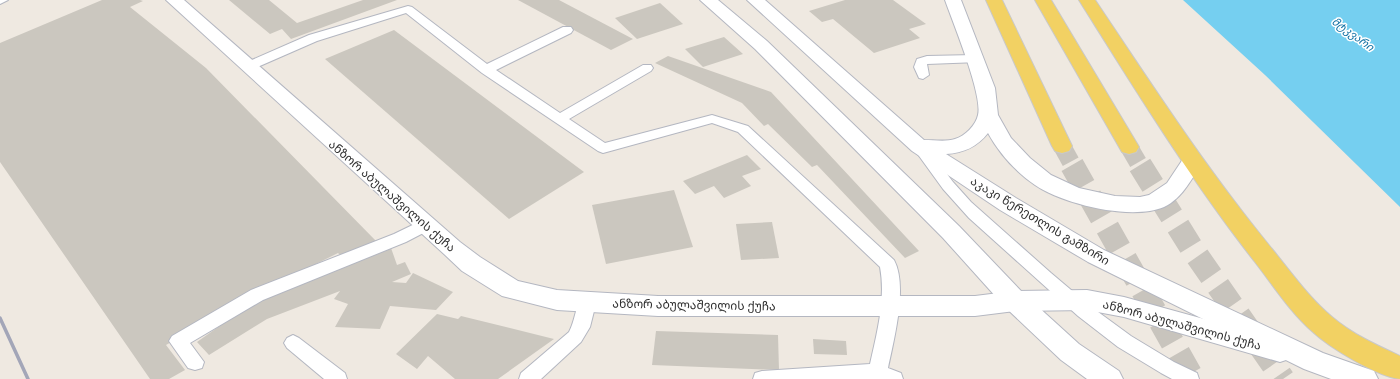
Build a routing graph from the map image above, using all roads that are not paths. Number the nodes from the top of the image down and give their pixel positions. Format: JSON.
{"nodes":[{"id":1,"x":174,"y":0,"type":"edge"},
{"id":2,"x":708,"y":0,"type":"edge"},
{"id":3,"x":757,"y":0,"type":"edge"},
{"id":4,"x":953,"y":0,"type":"edge"},
{"id":5,"x":994,"y":0,"type":"edge"},
{"id":6,"x":1043,"y":0,"type":"edge"},
{"id":7,"x":1087,"y":0,"type":"edge"},
{"id":8,"x":567,"y":30,"type":"dead end"},
{"id":9,"x":976,"y":59,"type":"junction"},
{"id":10,"x":249,"y":66,"type":"junction"},
{"id":11,"x":647,"y":68,"type":"dead end"},
{"id":12,"x":486,"y":70,"type":"junction"},
{"id":13,"x":923,"y":75,"type":"dead end"},
{"id":14,"x":988,"y":115,"type":"junction"},
{"id":15,"x":559,"y":119,"type":"junction"},
{"id":16,"x":919,"y":146,"type":"junction"},
{"id":17,"x":1062,"y":146,"type":"tunnel mouth"},
{"id":18,"x":1129,"y":148,"type":"tunnel mouth"},
{"id":19,"x":1192,"y":161,"type":"junction"},
{"id":20,"x":425,"y":225,"type":"junction"},
{"id":21,"x":1070,"y":300,"type":"junction"},
{"id":22,"x":1015,"y":301,"type":"junction"},
{"id":23,"x":587,"y":303,"type":"junction"},
{"id":24,"x":889,"y":307,"type":"junction"},
{"id":25,"x":293,"y":343,"type":"dead end"},
{"id":26,"x":1070,"y":352,"type":"junction"},
{"id":27,"x":1314,"y":361,"type":"junction"},
{"id":28,"x":195,"y":362,"type":"dead end"},
{"id":29,"x":1400,"y":368,"type":"edge"},
{"id":30,"x":886,"y":375,"type":"edge"},
{"id":31,"x":338,"y":379,"type":"edge"},
{"id":32,"x":528,"y":379,"type":"edge"},
{"id":33,"x":762,"y":379,"type":"edge"},
{"id":34,"x":1088,"y":379,"type":"edge"},
{"id":35,"x":1109,"y":379,"type":"edge"},
{"id":36,"x":1190,"y":379,"type":"edge"},
{"id":37,"x":1364,"y":379,"type":"edge"}],
"edges":[{"from":1,"to":10,"type":"main road","name":"ანზორ აბულაშვილის ქუჩა"},
{"from":2,"to":22,"type":"main road"},
{"from":3,"to":16,"type":"main road","name":"აკაკი წერეთლის გამზირი"},
{"from":4,"to":9,"type":"main road"},
{"from":5,"to":17,"type":"main road"},
{"from":6,"to":18,"type":"main road"},
{"from":7,"to":19,"type":"main road"},
{"from":8,"to":12,"type":"lane"},
{"from":9,"to":13,"type":"lane"},
{"from":9,"to":14,"type":"main road"},
{"from":10,"to":12,"type":"lane"},
{"from":10,"to":20,"type":"main road","name":"ანზორ აბულაშვილის ქუჩა"},
{"from":11,"to":15,"type":"lane"},
{"from":12,"to":15,"type":"lane"},
{"from":14,"to":16,"type":"main road"},
{"from":14,"to":19,"type":"main road"},
{"from":15,"to":24,"type":"lane"},
{"from":16,"to":21,"type":"lane"},
{"from":16,"to":27,"type":"main road","name":"აკაკი წერეთლის გამზირი"},
{"from":19,"to":29,"type":"main road"},
{"from":20,"to":23,"type":"main road","name":"ანზორ აბულაშვილის ქუჩა"},
{"from":20,"to":28,"type":"lane"},
{"from":21,"to":22,"type":"main road","name":"ანზორ აბულაშვილის ქუჩა"},
{"from":21,"to":27,"type":"main road","name":"ანზორ აბულაშვილის ქუჩა"},
{"from":21,"to":36,"type":"lane"},
{"from":22,"to":24,"type":"main road","name":"ანზორ აბულაშვილის ქუჩა"},
{"from":22,"to":26,"type":"main road"},
{"from":23,"to":24,"type":"main road","name":"ანზორ აბულაშვილის ქუჩა"},
{"from":23,"to":32,"type":"lane"},
{"from":24,"to":30,"type":"lane"},
{"from":25,"to":31,"type":"lane"},
{"from":26,"to":34,"type":"main road"},
{"from":26,"to":35,"type":"main road"},
{"from":27,"to":37,"type":"main road","name":"აკაკი წერეთლის გამზირი"},
{"from":30,"to":33,"type":"lane"}]}
